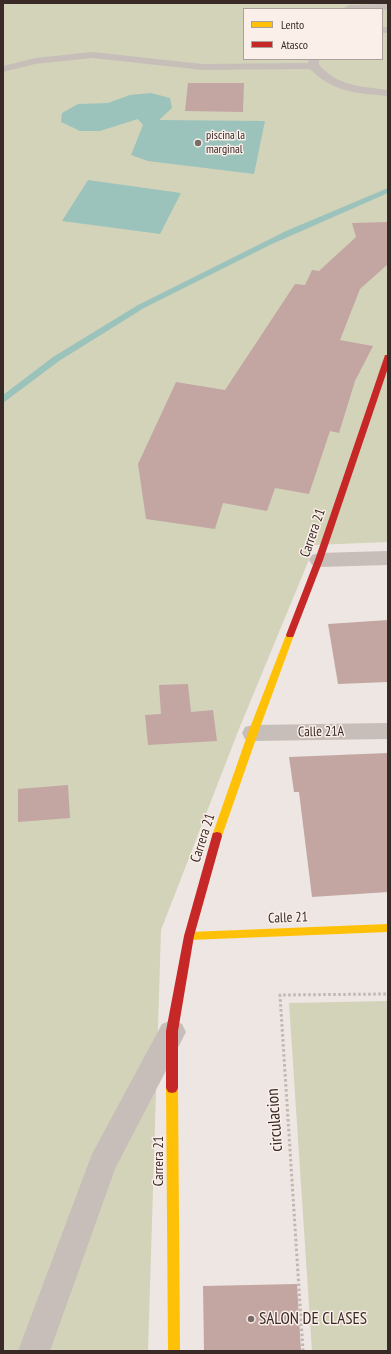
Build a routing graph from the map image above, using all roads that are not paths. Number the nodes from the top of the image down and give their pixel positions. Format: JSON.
{"nodes":[{"id":1,"x":388,"y":6,"type":"edge"},
{"id":2,"x":349,"y":7,"type":"edge"},
{"id":3,"x":314,"y":62,"type":"edge"},
{"id":4,"x":3,"y":69,"type":"edge"},
{"id":5,"x":388,"y":93,"type":"edge"},
{"id":6,"x":388,"y":357,"type":"edge"},
{"id":7,"x":388,"y":558,"type":"edge"},
{"id":8,"x":319,"y":560,"type":"junction"},
{"id":9,"x":388,"y":731,"type":"edge"},
{"id":10,"x":253,"y":733,"type":"junction"},
{"id":11,"x":388,"y":928,"type":"edge"},
{"id":12,"x":189,"y":936,"type":"junction"},
{"id":13,"x":172,"y":1030,"type":"junction"},
{"id":14,"x":34,"y":1351,"type":"edge"},
{"id":15,"x":174,"y":1351,"type":"edge"}],
"edges":[{"from":1,"to":2,"type":"lane"},
{"from":3,"to":4,"type":"lane"},
{"from":3,"to":5,"type":"lane"},
{"from":6,"to":8,"type":"street","name":"Carrera 21"},
{"from":7,"to":8,"type":"street"},
{"from":8,"to":10,"type":"street","name":"Carrera 21"},
{"from":9,"to":10,"type":"street","name":"Calle 21A"},
{"from":10,"to":12,"type":"street","name":"Carrera 21"},
{"from":11,"to":12,"type":"street","name":"Calle 21"},
{"from":12,"to":13,"type":"street","name":"Carrera 21"},
{"from":13,"to":14,"type":"street"},
{"from":13,"to":15,"type":"street","name":"Carrera 21"}]}
